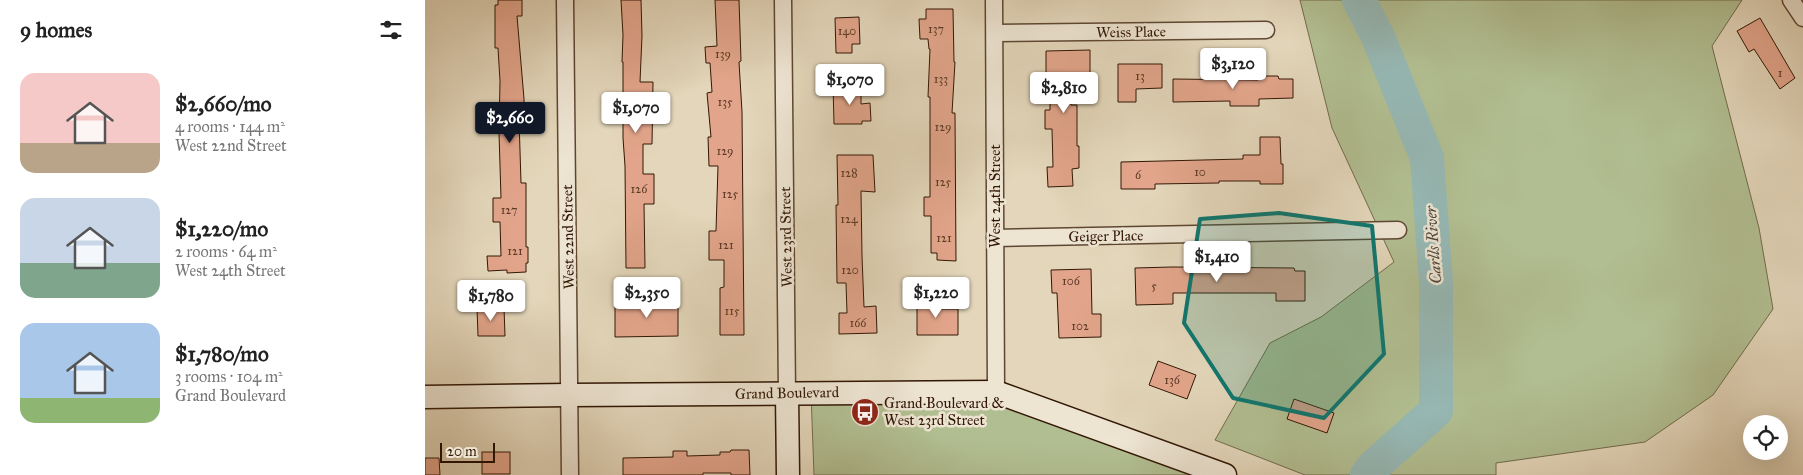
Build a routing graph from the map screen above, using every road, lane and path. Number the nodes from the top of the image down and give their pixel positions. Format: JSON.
{"nodes":[{"id":1,"x":565,"y":0,"type":"edge"},
{"id":2,"x":783,"y":0,"type":"edge"},
{"id":3,"x":994,"y":0,"type":"edge"},
{"id":4,"x":1791,"y":0,"type":"edge"},
{"id":5,"x":1803,"y":18,"type":"edge"},
{"id":6,"x":1266,"y":30,"type":"dead end"},
{"id":7,"x":995,"y":33,"type":"junction"},
{"id":8,"x":1398,"y":230,"type":"dead end"},
{"id":9,"x":995,"y":238,"type":"junction"},
{"id":10,"x":996,"y":392,"type":"junction"},
{"id":11,"x":787,"y":394,"type":"junction"},
{"id":12,"x":569,"y":395,"type":"junction"},
{"id":13,"x":425,"y":397,"type":"edge"},
{"id":14,"x":569,"y":475,"type":"edge"},
{"id":15,"x":787,"y":475,"type":"edge"},
{"id":16,"x":1225,"y":475,"type":"edge"}],
"edges":[{"from":1,"to":12,"type":"street","name":"West 22nd Street"},
{"from":2,"to":11,"type":"street","name":"West 23rd Street"},
{"from":3,"to":7,"type":"street","name":"West 24th Street"},
{"from":4,"to":5,"type":"street"},
{"from":6,"to":7,"type":"street","name":"Weiss Place"},
{"from":7,"to":9,"type":"street","name":"West 24th Street"},
{"from":8,"to":9,"type":"street","name":"Geiger Place"},
{"from":9,"to":10,"type":"street","name":"West 24th Street"},
{"from":10,"to":11,"type":"street","name":"Grand Boulevard"},
{"from":10,"to":16,"type":"street","name":"Grand Boulevard"},
{"from":11,"to":12,"type":"street","name":"Grand Boulevard"},
{"from":11,"to":15,"type":"street","name":"West 23rd Street"},
{"from":12,"to":13,"type":"street","name":"Grand Boulevard"},
{"from":12,"to":14,"type":"street","name":"West 22nd Street"}]}
